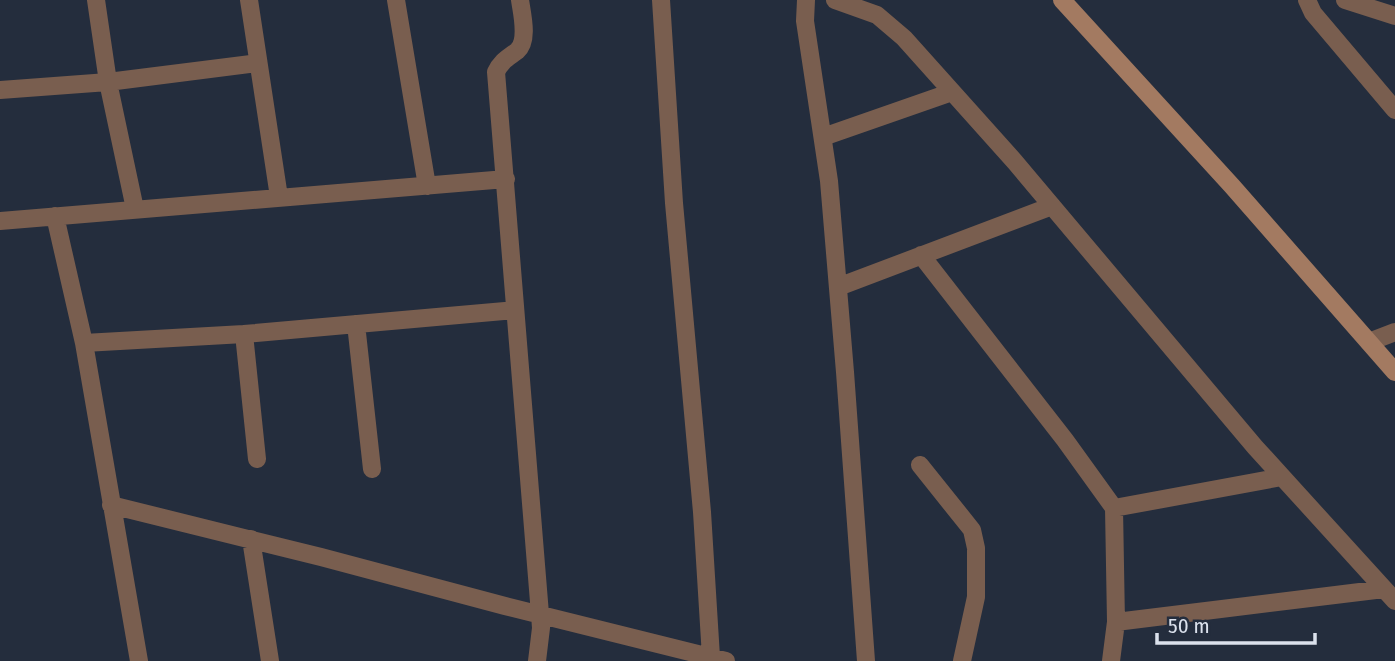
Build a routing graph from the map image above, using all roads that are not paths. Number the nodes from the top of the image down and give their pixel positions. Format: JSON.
{"nodes":[{"id":1,"x":96,"y":0,"type":"edge"},
{"id":2,"x":249,"y":0,"type":"edge"},
{"id":3,"x":397,"y":0,"type":"edge"},
{"id":4,"x":520,"y":0,"type":"edge"},
{"id":5,"x":661,"y":0,"type":"edge"},
{"id":6,"x":806,"y":0,"type":"edge"},
{"id":7,"x":835,"y":0,"type":"edge"},
{"id":8,"x":1062,"y":0,"type":"edge"},
{"id":9,"x":1307,"y":0,"type":"edge"},
{"id":10,"x":1345,"y":0,"type":"edge"},
{"id":11,"x":1395,"y":16,"type":"edge"},
{"id":12,"x":258,"y":63,"type":"junction"},
{"id":13,"x":108,"y":82,"type":"junction"},
{"id":14,"x":0,"y":90,"type":"edge"},
{"id":15,"x":952,"y":92,"type":"junction"},
{"id":16,"x":1395,"y":110,"type":"edge"},
{"id":17,"x":822,"y":137,"type":"junction"},
{"id":18,"x":506,"y":179,"type":"junction"},
{"id":19,"x":427,"y":186,"type":"junction"},
{"id":20,"x":279,"y":197,"type":"junction"},
{"id":21,"x":1052,"y":206,"type":"junction"},
{"id":22,"x":135,"y":209,"type":"junction"},
{"id":23,"x":55,"y":216,"type":"junction"},
{"id":24,"x":0,"y":221,"type":"edge"},
{"id":25,"x":921,"y":256,"type":"junction"},
{"id":26,"x":838,"y":287,"type":"junction"},
{"id":27,"x":515,"y":310,"type":"junction"},
{"id":28,"x":356,"y":324,"type":"junction"},
{"id":29,"x":1395,"y":332,"type":"edge"},
{"id":30,"x":244,"y":334,"type":"junction"},
{"id":31,"x":1369,"y":342,"type":"junction"},
{"id":32,"x":84,"y":343,"type":"junction"},
{"id":33,"x":1395,"y":372,"type":"edge"},
{"id":34,"x":257,"y":459,"type":"dead end"},
{"id":35,"x":920,"y":465,"type":"dead end"},
{"id":36,"x":372,"y":469,"type":"dead end"},
{"id":37,"x":1282,"y":477,"type":"junction"},
{"id":38,"x":111,"y":505,"type":"junction"},
{"id":39,"x":1114,"y":508,"type":"junction"},
{"id":40,"x":251,"y":539,"type":"junction"},
{"id":41,"x":1389,"y":595,"type":"edge"},
{"id":42,"x":540,"y":614,"type":"junction"},
{"id":43,"x":1116,"y":622,"type":"junction"},
{"id":44,"x":672,"y":654,"type":"edge"},
{"id":45,"x":719,"y":659,"type":"edge"},
{"id":46,"x":139,"y":661,"type":"edge"},
{"id":47,"x":270,"y":661,"type":"edge"},
{"id":48,"x":537,"y":661,"type":"edge"},
{"id":49,"x":866,"y":661,"type":"edge"},
{"id":50,"x":962,"y":661,"type":"edge"},
{"id":51,"x":1111,"y":661,"type":"edge"}],
"edges":[{"from":1,"to":13,"type":"street"},
{"from":2,"to":12,"type":"street"},
{"from":3,"to":19,"type":"street"},
{"from":4,"to":18,"type":"street"},
{"from":5,"to":45,"type":"street"},
{"from":6,"to":17,"type":"street"},
{"from":7,"to":15,"type":"street"},
{"from":8,"to":31,"type":"street"},
{"from":9,"to":16,"type":"street"},
{"from":10,"to":11,"type":"street"},
{"from":12,"to":13,"type":"street"},
{"from":12,"to":20,"type":"street"},
{"from":13,"to":14,"type":"street"},
{"from":13,"to":22,"type":"street"},
{"from":15,"to":17,"type":"street"},
{"from":15,"to":21,"type":"street"},
{"from":17,"to":26,"type":"street"},
{"from":18,"to":19,"type":"street"},
{"from":18,"to":27,"type":"street"},
{"from":19,"to":20,"type":"street"},
{"from":20,"to":22,"type":"street"},
{"from":21,"to":25,"type":"street"},
{"from":21,"to":37,"type":"street"},
{"from":22,"to":23,"type":"street"},
{"from":23,"to":24,"type":"street"},
{"from":23,"to":32,"type":"street"},
{"from":25,"to":26,"type":"street"},
{"from":25,"to":39,"type":"street"},
{"from":26,"to":49,"type":"street"},
{"from":27,"to":28,"type":"street"},
{"from":27,"to":42,"type":"street"},
{"from":28,"to":30,"type":"street"},
{"from":28,"to":36,"type":"street"},
{"from":29,"to":31,"type":"street"},
{"from":30,"to":32,"type":"street"},
{"from":30,"to":34,"type":"street"},
{"from":31,"to":33,"type":"street"},
{"from":32,"to":38,"type":"street"},
{"from":35,"to":50,"type":"street"},
{"from":37,"to":39,"type":"street"},
{"from":37,"to":41,"type":"street"},
{"from":38,"to":40,"type":"street"},
{"from":38,"to":46,"type":"street"},
{"from":39,"to":43,"type":"street"},
{"from":40,"to":42,"type":"street"},
{"from":40,"to":47,"type":"street"},
{"from":41,"to":43,"type":"street"},
{"from":42,"to":44,"type":"street"},
{"from":42,"to":48,"type":"street"},
{"from":43,"to":51,"type":"street"},
{"from":44,"to":45,"type":"street"}]}
